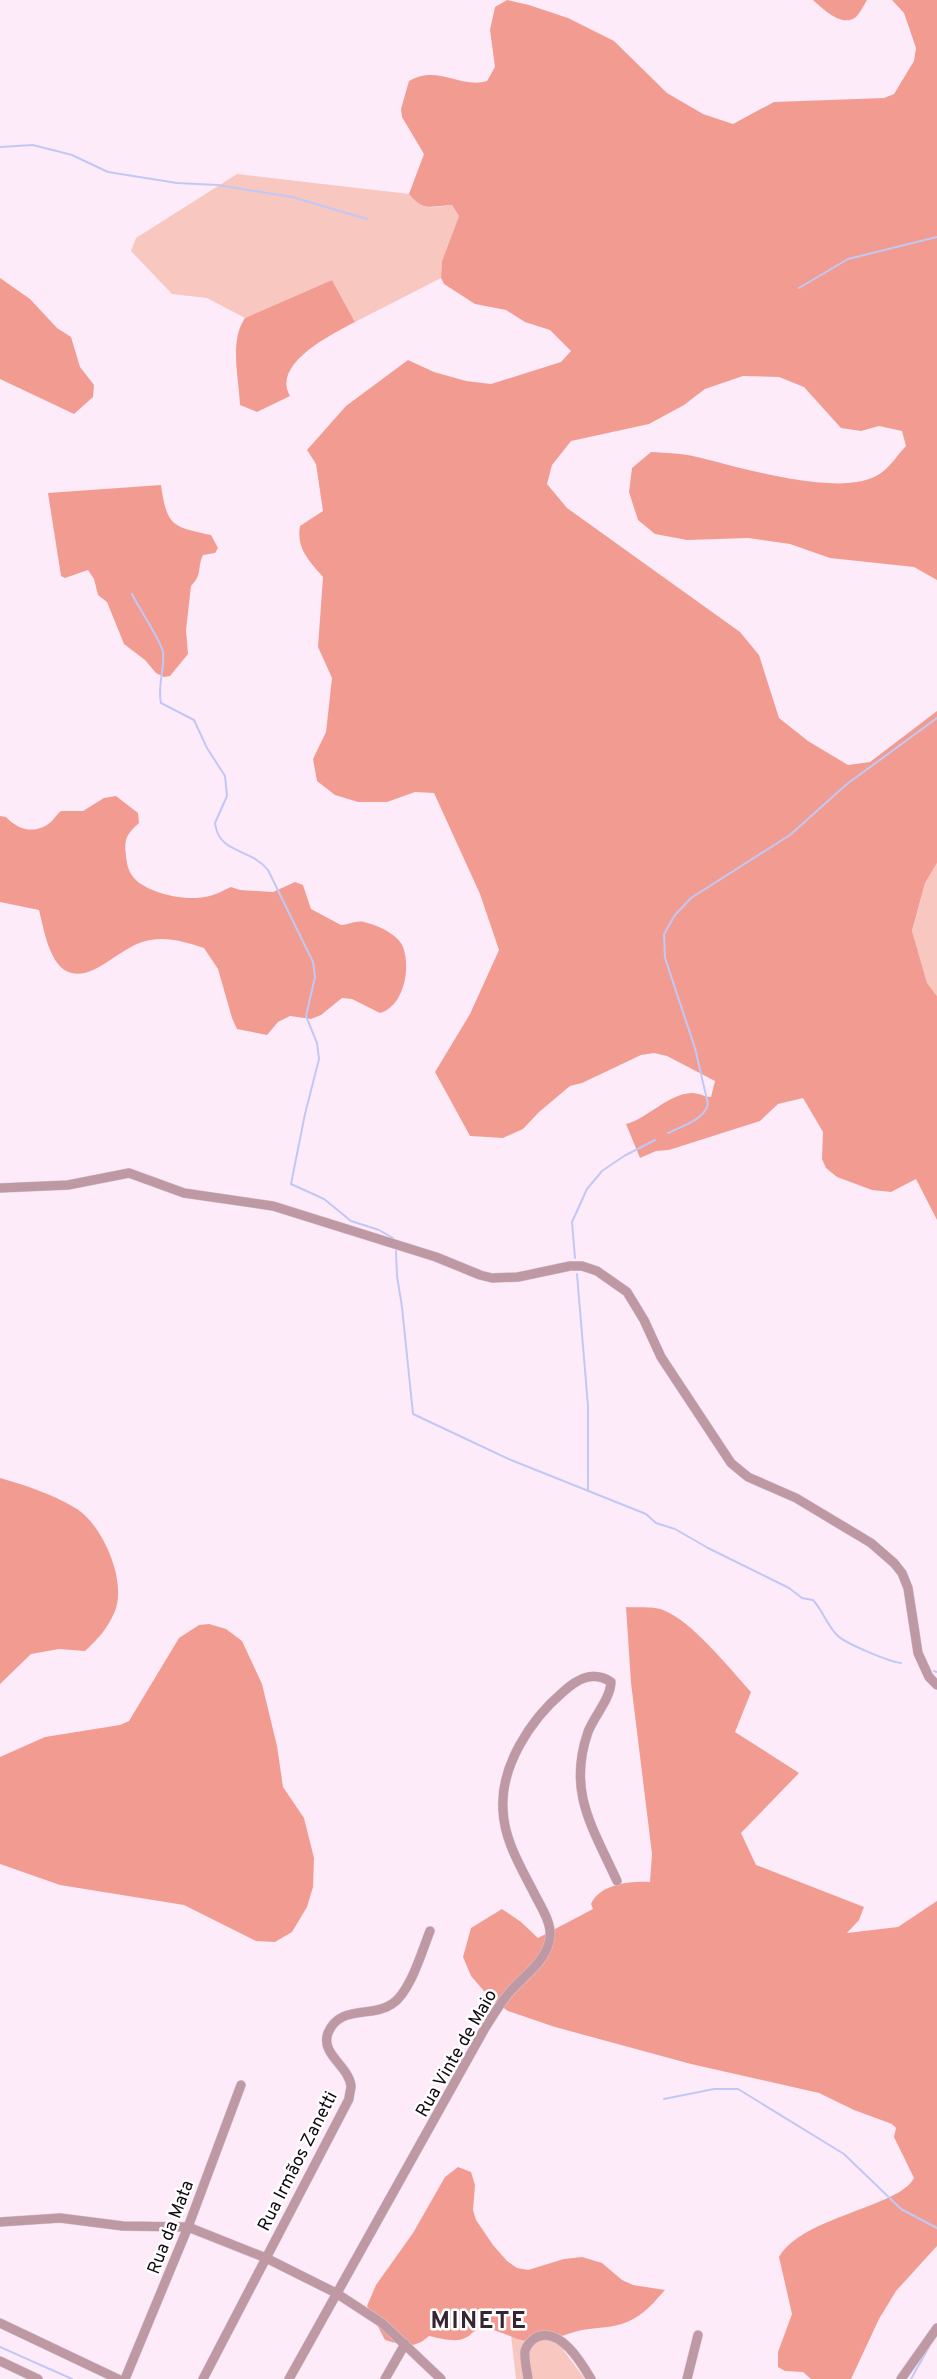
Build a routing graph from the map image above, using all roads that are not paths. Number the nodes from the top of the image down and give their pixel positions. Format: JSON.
{"nodes":[{"id":1,"x":0,"y":1188,"type":"edge"},
{"id":2,"x":937,"y":1685,"type":"edge"},
{"id":3,"x":617,"y":1881,"type":"dead end"},
{"id":4,"x":430,"y":1931,"type":"dead end"},
{"id":5,"x":241,"y":2085,"type":"dead end"},
{"id":6,"x":0,"y":2222,"type":"edge"},
{"id":7,"x":189,"y":2227,"type":"junction"},
{"id":8,"x":266,"y":2258,"type":"junction"},
{"id":9,"x":336,"y":2293,"type":"junction"},
{"id":10,"x":0,"y":2323,"type":"edge"},
{"id":11,"x":937,"y":2328,"type":"edge"},
{"id":12,"x":698,"y":2335,"type":"dead end"},
{"id":13,"x":405,"y":2344,"type":"junction"},
{"id":14,"x":0,"y":2361,"type":"edge"},
{"id":15,"x":15,"y":2368,"type":"junction"},
{"id":16,"x":11,"y":2379,"type":"edge"},
{"id":17,"x":38,"y":2379,"type":"edge"},
{"id":18,"x":118,"y":2379,"type":"edge"},
{"id":19,"x":126,"y":2379,"type":"edge"},
{"id":20,"x":203,"y":2379,"type":"edge"},
{"id":21,"x":289,"y":2379,"type":"edge"},
{"id":22,"x":385,"y":2379,"type":"edge"},
{"id":23,"x":441,"y":2379,"type":"edge"},
{"id":24,"x":528,"y":2379,"type":"edge"},
{"id":25,"x":591,"y":2379,"type":"edge"},
{"id":26,"x":687,"y":2379,"type":"edge"},
{"id":27,"x":901,"y":2379,"type":"edge"}],
"edges":[{"from":1,"to":2,"type":"street"},
{"from":3,"to":9,"type":"street","name":"Rua Vinte de Maio"},
{"from":4,"to":8,"type":"street","name":"Rua Irmãos Zanetti"},
{"from":5,"to":7,"type":"street","name":"Rua da Mata"},
{"from":6,"to":7,"type":"street"},
{"from":7,"to":8,"type":"street"},
{"from":7,"to":19,"type":"street","name":"Rua da Mata"},
{"from":8,"to":9,"type":"street"},
{"from":8,"to":20,"type":"street","name":"Rua Irmãos Zanetti"},
{"from":9,"to":13,"type":"street"},
{"from":9,"to":21,"type":"street","name":"Rua Vinte de Maio"},
{"from":10,"to":18,"type":"street"},
{"from":11,"to":27,"type":"street"},
{"from":12,"to":26,"type":"street"},
{"from":13,"to":22,"type":"street"},
{"from":13,"to":23,"type":"street"},
{"from":14,"to":15,"type":"street"},
{"from":15,"to":16,"type":"street"},
{"from":15,"to":17,"type":"street"},
{"from":24,"to":25,"type":"street"}]}
